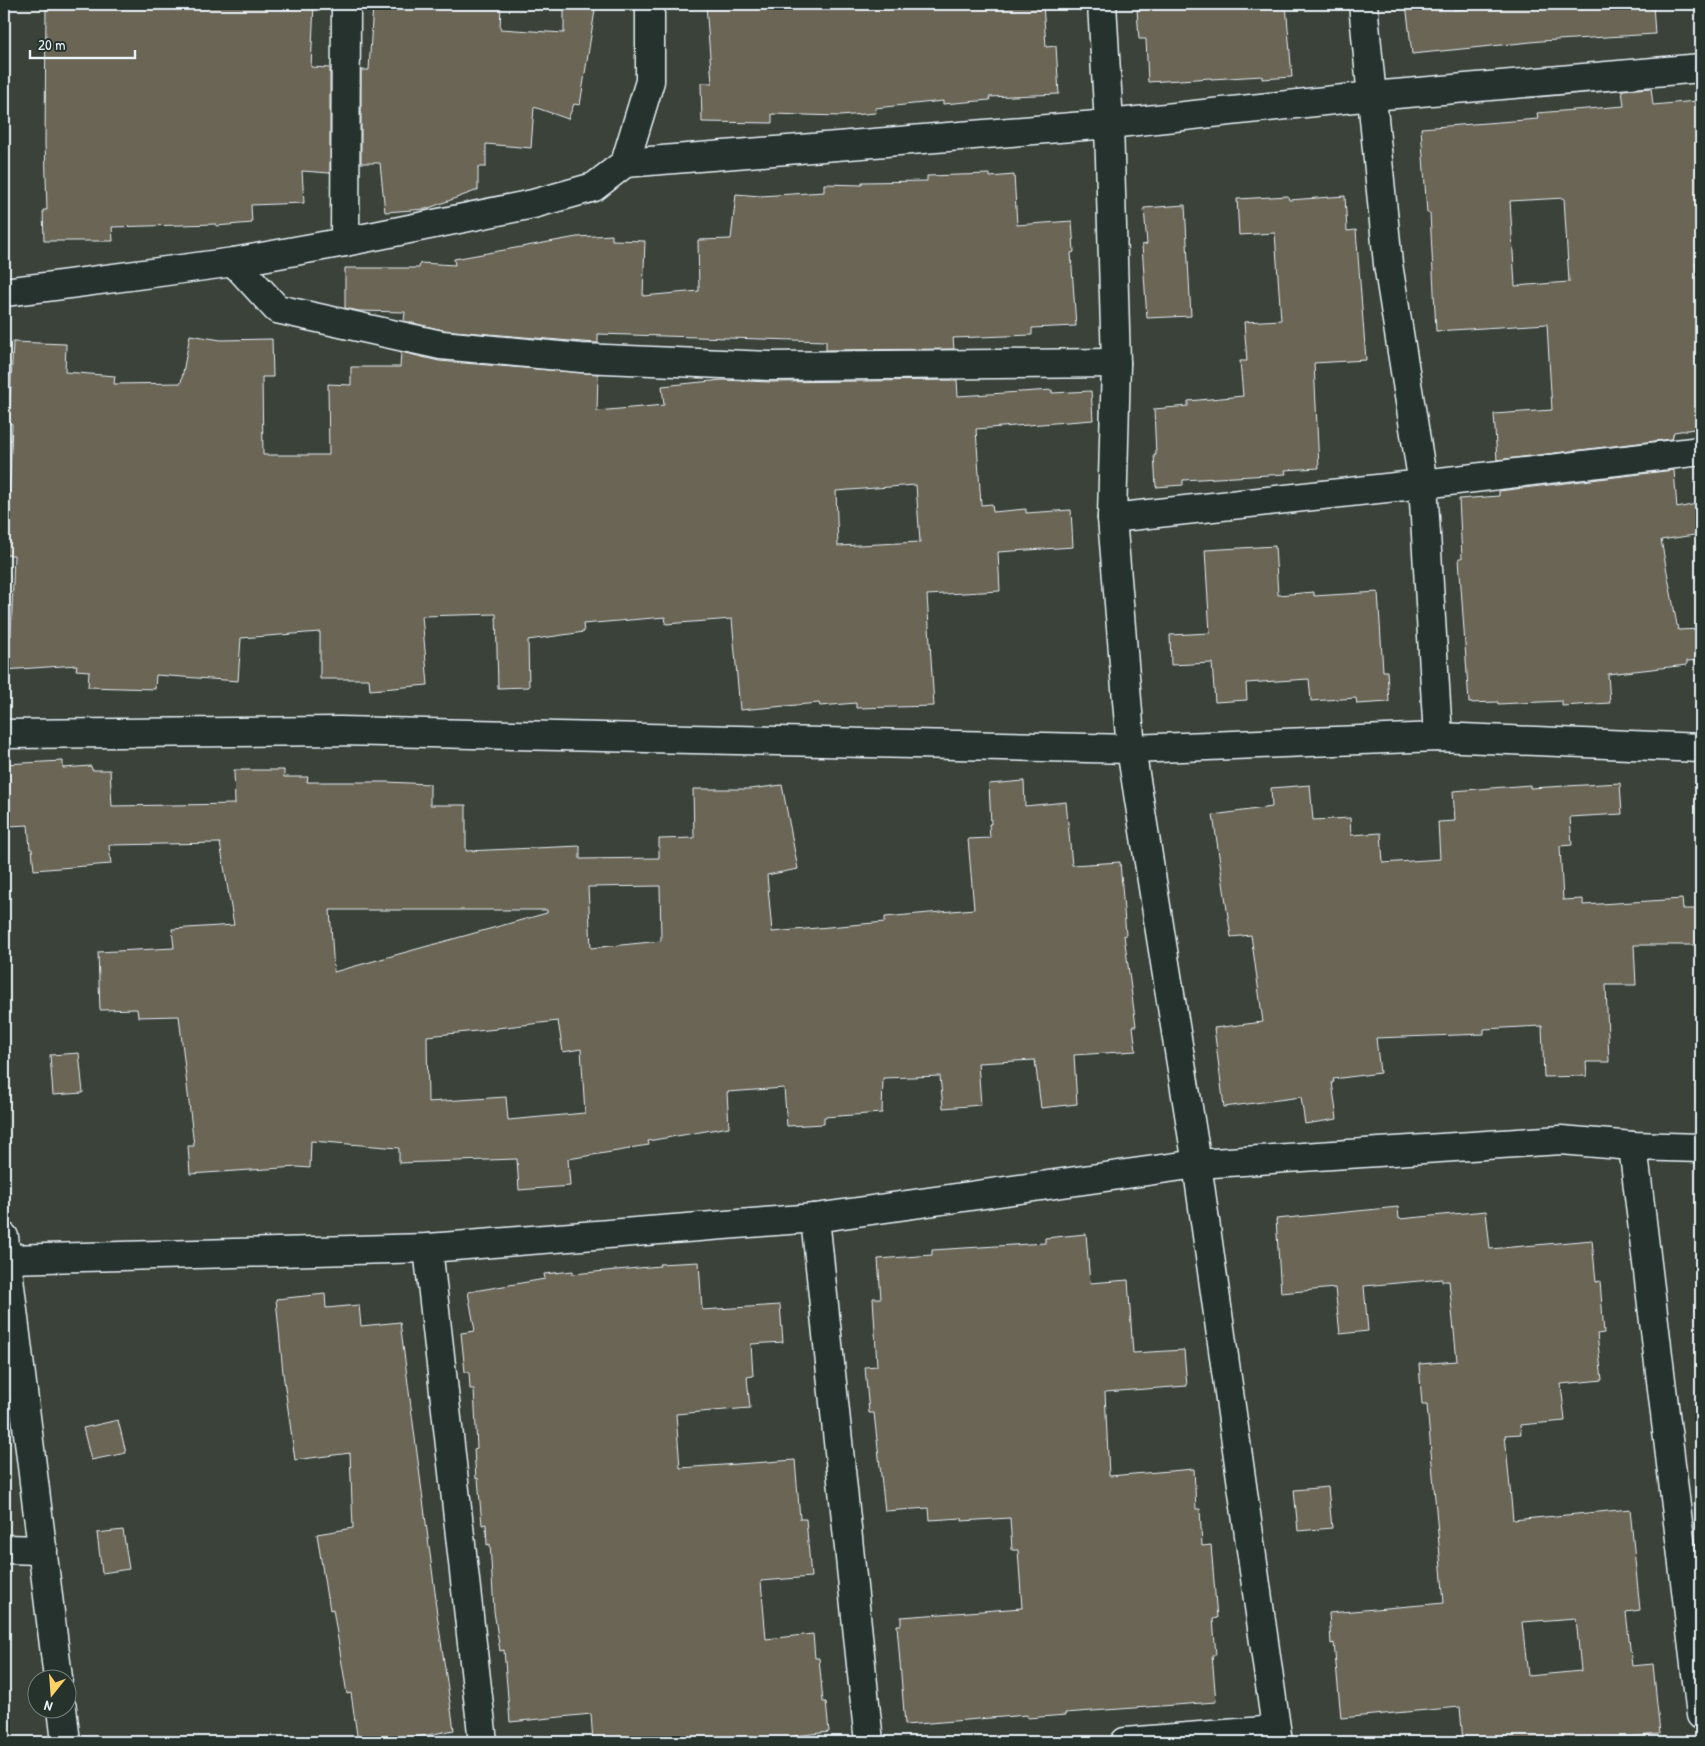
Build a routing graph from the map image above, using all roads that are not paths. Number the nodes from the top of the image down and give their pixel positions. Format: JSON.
{"nodes":[{"id":1,"x":346,"y":4,"type":"edge"},
{"id":2,"x":650,"y":4,"type":"edge"},
{"id":3,"x":1102,"y":4,"type":"edge"},
{"id":4,"x":1363,"y":4,"type":"edge"},
{"id":5,"x":1701,"y":68,"type":"edge"},
{"id":6,"x":1372,"y":96,"type":"junction"},
{"id":7,"x":1109,"y":124,"type":"junction"},
{"id":8,"x":625,"y":163,"type":"junction"},
{"id":9,"x":345,"y":242,"type":"junction"},
{"id":10,"x":234,"y":262,"type":"junction"},
{"id":11,"x":4,"y":292,"type":"edge"},
{"id":12,"x":1116,"y":363,"type":"junction"},
{"id":13,"x":1701,"y":451,"type":"edge"},
{"id":14,"x":1423,"y":484,"type":"junction"},
{"id":15,"x":1112,"y":518,"type":"junction"},
{"id":16,"x":4,"y":734,"type":"edge"},
{"id":17,"x":1438,"y":737,"type":"junction"},
{"id":18,"x":1701,"y":748,"type":"edge"},
{"id":19,"x":1131,"y":750,"type":"junction"},
{"id":20,"x":1633,"y":1146,"type":"junction"},
{"id":21,"x":1701,"y":1148,"type":"edge"},
{"id":22,"x":1197,"y":1164,"type":"junction"},
{"id":23,"x":815,"y":1218,"type":"junction"},
{"id":24,"x":5,"y":1248,"type":"edge"},
{"id":25,"x":428,"y":1248,"type":"junction"},
{"id":26,"x":4,"y":1549,"type":"edge"},
{"id":27,"x":43,"y":1550,"type":"junction"},
{"id":28,"x":57,"y":1668,"type":"edge"},
{"id":29,"x":1701,"y":1705,"type":"edge"},
{"id":30,"x":63,"y":1718,"type":"edge"},
{"id":31,"x":1277,"y":1736,"type":"edge"},
{"id":32,"x":66,"y":1742,"type":"edge"},
{"id":33,"x":483,"y":1742,"type":"edge"},
{"id":34,"x":869,"y":1742,"type":"edge"},
{"id":35,"x":1125,"y":1742,"type":"edge"}],
"edges":[{"from":1,"to":9,"type":"street"},
{"from":2,"to":8,"type":"street"},
{"from":3,"to":7,"type":"street"},
{"from":4,"to":6,"type":"street"},
{"from":5,"to":6,"type":"street"},
{"from":6,"to":7,"type":"street"},
{"from":6,"to":14,"type":"street"},
{"from":7,"to":8,"type":"street"},
{"from":7,"to":12,"type":"street"},
{"from":8,"to":9,"type":"street"},
{"from":9,"to":10,"type":"street"},
{"from":10,"to":11,"type":"street"},
{"from":10,"to":12,"type":"street"},
{"from":12,"to":15,"type":"street"},
{"from":13,"to":14,"type":"street"},
{"from":14,"to":15,"type":"street"},
{"from":14,"to":17,"type":"street"},
{"from":15,"to":19,"type":"street"},
{"from":16,"to":19,"type":"street"},
{"from":17,"to":18,"type":"street"},
{"from":17,"to":19,"type":"street"},
{"from":19,"to":22,"type":"street"},
{"from":20,"to":21,"type":"street"},
{"from":20,"to":22,"type":"street"},
{"from":20,"to":29,"type":"street"},
{"from":22,"to":23,"type":"street"},
{"from":22,"to":31,"type":"street"},
{"from":23,"to":25,"type":"street"},
{"from":23,"to":34,"type":"street"},
{"from":24,"to":25,"type":"street"},
{"from":24,"to":27,"type":"street"},
{"from":25,"to":33,"type":"street"},
{"from":26,"to":27,"type":"street"},
{"from":27,"to":28,"type":"street"},
{"from":30,"to":32,"type":"street"},
{"from":31,"to":35,"type":"street"}]}
